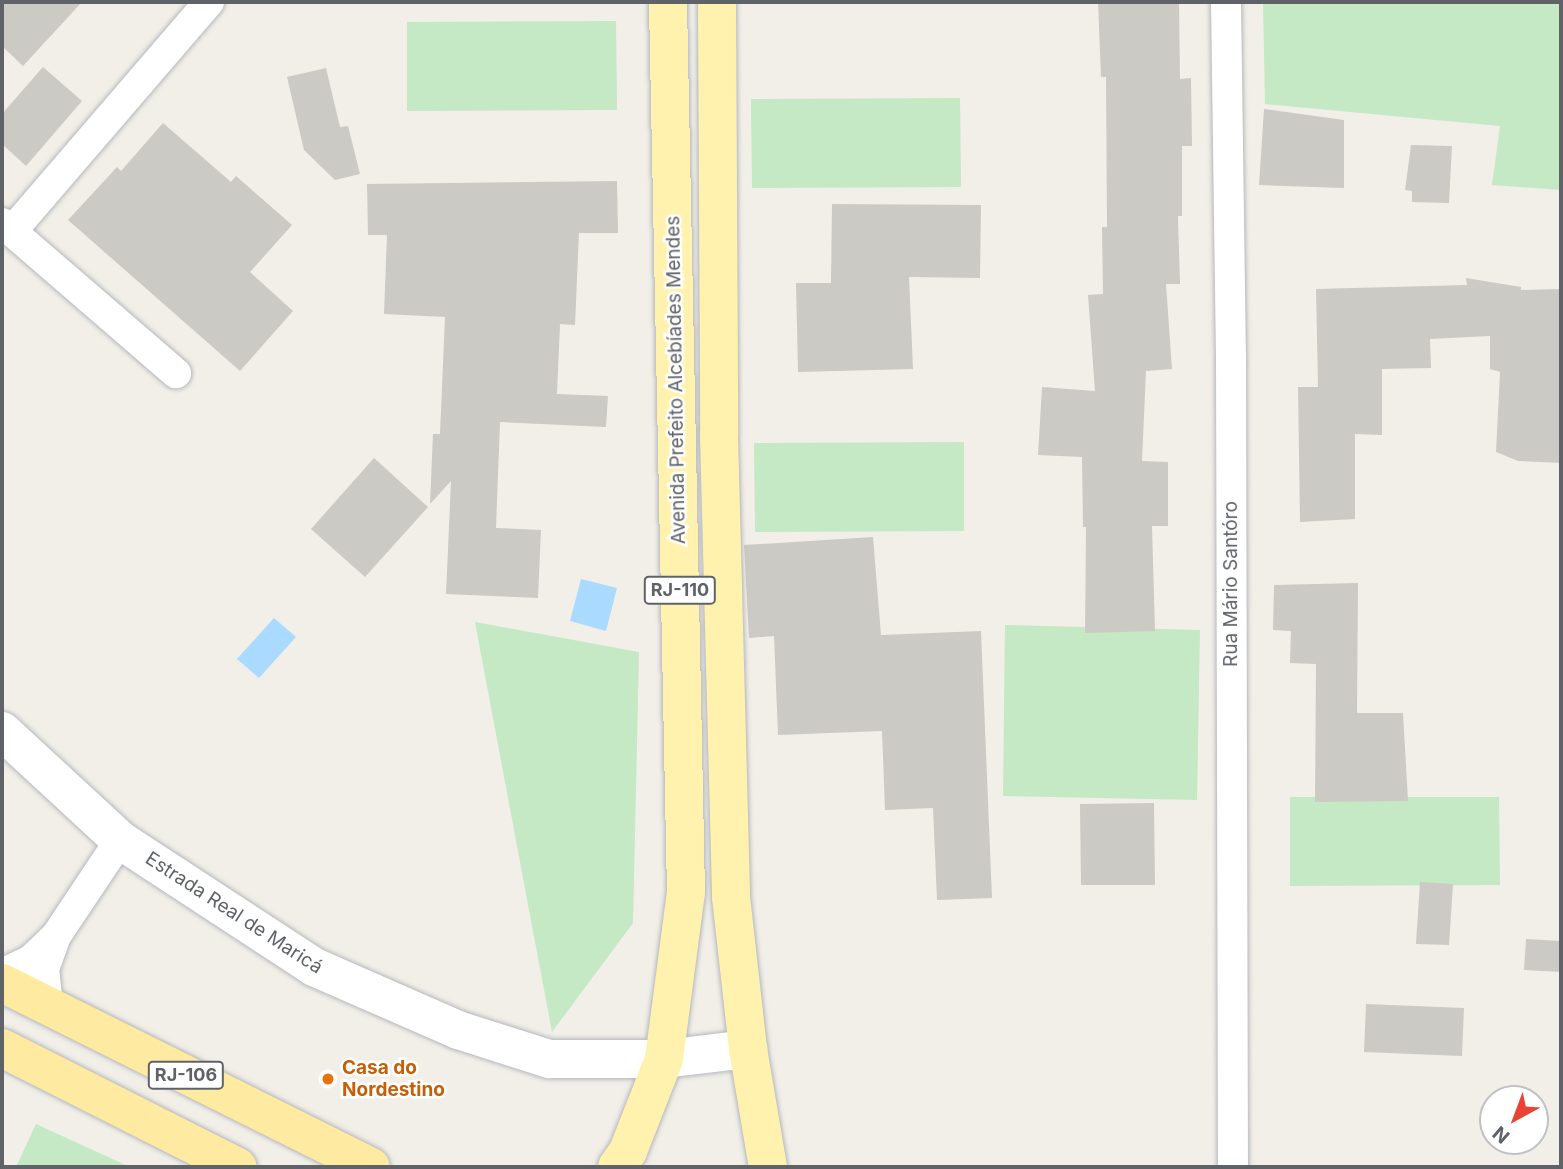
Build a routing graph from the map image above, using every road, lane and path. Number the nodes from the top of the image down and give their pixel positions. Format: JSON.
{"nodes":[{"id":1,"x":209,"y":2,"type":"edge"},
{"id":2,"x":668,"y":2,"type":"edge"},
{"id":3,"x":717,"y":2,"type":"edge"},
{"id":4,"x":1226,"y":2,"type":"edge"},
{"id":5,"x":7,"y":227,"type":"edge"},
{"id":6,"x":176,"y":373,"type":"dead end"},
{"id":7,"x":2,"y":731,"type":"edge"},
{"id":8,"x":729,"y":795,"type":"junction"},
{"id":9,"x":684,"y":796,"type":"junction"},
{"id":10,"x":120,"y":840,"type":"junction"},
{"id":11,"x":56,"y":936,"type":"junction"},
{"id":12,"x":2,"y":974,"type":"edge"},
{"id":13,"x":2,"y":983,"type":"edge"},
{"id":14,"x":48,"y":1006,"type":"junction"},
{"id":15,"x":2,"y":1048,"type":"edge"},
{"id":16,"x":748,"y":1049,"type":"junction"},
{"id":17,"x":664,"y":1059,"type":"junction"},
{"id":18,"x":238,"y":1167,"type":"edge"},
{"id":19,"x":371,"y":1167,"type":"edge"},
{"id":20,"x":617,"y":1167,"type":"edge"},
{"id":21,"x":768,"y":1167,"type":"edge"},
{"id":22,"x":1233,"y":1167,"type":"edge"}],
"edges":[{"from":1,"to":5,"type":"street"},
{"from":2,"to":9,"type":"main road","name":"Avenida Prefeito Alcebíades Mendes","number":"RJ-110"},
{"from":3,"to":8,"type":"main road","number":"RJ-110"},
{"from":4,"to":22,"type":"street","name":"Rua Mário Santóro"},
{"from":5,"to":6,"type":"street"},
{"from":7,"to":10,"type":"main road","name":"Estrada Real de Maricá"},
{"from":8,"to":9,"type":"main road"},
{"from":8,"to":16,"type":"main road","number":"RJ-110"},
{"from":9,"to":17,"type":"main road","name":"Avenida Prefeito Alcebíades Mendes","number":"RJ-110"},
{"from":10,"to":11,"type":"street"},
{"from":10,"to":17,"type":"main road","name":"Estrada Real de Maricá"},
{"from":11,"to":12,"type":"street"},
{"from":11,"to":14,"type":"street"},
{"from":13,"to":14,"type":"highway","number":"RJ-106"},
{"from":14,"to":19,"type":"highway","number":"RJ-106"},
{"from":15,"to":18,"type":"highway","number":"RJ-106"},
{"from":16,"to":17,"type":"main road","name":"Estrada Real de Maricá"},
{"from":16,"to":21,"type":"main road","number":"RJ-110"},
{"from":17,"to":20,"type":"main road","name":"Avenida Prefeito Alcebíades Mendes","number":"RJ-110"}]}
